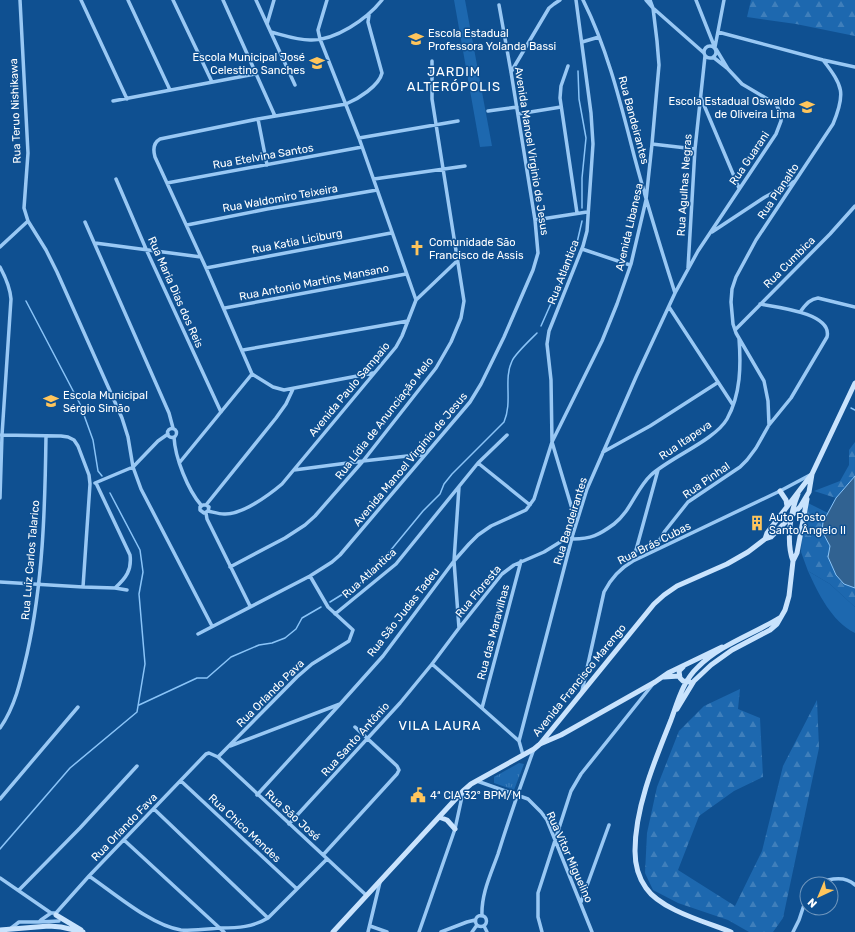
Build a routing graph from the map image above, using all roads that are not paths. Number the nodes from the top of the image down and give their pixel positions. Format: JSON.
{"nodes":[{"id":1,"x":20,"y":0,"type":"edge"},
{"id":2,"x":81,"y":0,"type":"edge"},
{"id":3,"x":128,"y":0,"type":"edge"},
{"id":4,"x":173,"y":0,"type":"edge"},
{"id":5,"x":223,"y":0,"type":"edge"},
{"id":6,"x":256,"y":0,"type":"edge"},
{"id":7,"x":274,"y":0,"type":"edge"},
{"id":8,"x":327,"y":0,"type":"edge"},
{"id":9,"x":382,"y":0,"type":"edge"},
{"id":10,"x":551,"y":0,"type":"edge"},
{"id":11,"x":560,"y":0,"type":"edge"},
{"id":12,"x":576,"y":0,"type":"edge"},
{"id":13,"x":583,"y":0,"type":"edge"},
{"id":14,"x":646,"y":0,"type":"edge"},
{"id":15,"x":650,"y":0,"type":"edge"},
{"id":16,"x":696,"y":0,"type":"edge"},
{"id":17,"x":724,"y":0,"type":"edge"},
{"id":18,"x":554,"y":4,"type":"junction"},
{"id":19,"x":499,"y":5,"type":"dead end"},
{"id":20,"x":653,"y":8,"type":"junction"},
{"id":21,"x":369,"y":15,"type":"junction"},
{"id":22,"x":267,"y":24,"type":"junction"},
{"id":23,"x":271,"y":32,"type":"junction"},
{"id":24,"x":718,"y":32,"type":"junction"},
{"id":25,"x":599,"y":37,"type":"junction"},
{"id":26,"x":320,"y":39,"type":"junction"},
{"id":27,"x":582,"y":42,"type":"junction"},
{"id":28,"x":715,"y":48,"type":"junction"},
{"id":29,"x":704,"y":54,"type":"junction"},
{"id":30,"x":713,"y":58,"type":"junction"},
{"id":31,"x":432,"y":60,"type":"dead end"},
{"id":32,"x":823,"y":60,"type":"junction"},
{"id":33,"x":568,"y":66,"type":"dead end"},
{"id":34,"x":855,"y":67,"type":"edge"},
{"id":35,"x":729,"y":70,"type":"junction"},
{"id":36,"x":511,"y":72,"type":"junction"},
{"id":37,"x":255,"y":74,"type":"junction"},
{"id":38,"x":212,"y":82,"type":"junction"},
{"id":39,"x":295,"y":85,"type":"dead end"},
{"id":40,"x":170,"y":90,"type":"junction"},
{"id":41,"x":700,"y":97,"type":"junction"},
{"id":42,"x":127,"y":99,"type":"junction"},
{"id":43,"x":113,"y":101,"type":"dead end"},
{"id":44,"x":346,"y":104,"type":"junction"},
{"id":45,"x":561,"y":107,"type":"junction"},
{"id":46,"x":517,"y":108,"type":"junction"},
{"id":47,"x":488,"y":111,"type":"dead end"},
{"id":48,"x":518,"y":114,"type":"junction"},
{"id":49,"x":275,"y":116,"type":"junction"},
{"id":50,"x":258,"y":119,"type":"junction"},
{"id":51,"x":458,"y":121,"type":"dead end"},
{"id":52,"x":436,"y":126,"type":"junction"},
{"id":53,"x":360,"y":138,"type":"junction"},
{"id":54,"x":652,"y":144,"type":"junction"},
{"id":55,"x":362,"y":148,"type":"junction"},
{"id":56,"x":695,"y":149,"type":"junction"},
{"id":57,"x":267,"y":165,"type":"junction"},
{"id":58,"x":465,"y":166,"type":"dead end"},
{"id":59,"x":444,"y":168,"type":"junction"},
{"id":60,"x":116,"y":179,"type":"dead end"},
{"id":61,"x":374,"y":179,"type":"junction"},
{"id":62,"x":796,"y":180,"type":"junction"},
{"id":63,"x":167,"y":183,"type":"junction"},
{"id":64,"x":739,"y":188,"type":"junction"},
{"id":65,"x":377,"y":190,"type":"junction"},
{"id":66,"x":646,"y":200,"type":"junction"},
{"id":67,"x":855,"y":206,"type":"edge"},
{"id":68,"x":587,"y":212,"type":"junction"},
{"id":69,"x":577,"y":213,"type":"junction"},
{"id":70,"x":535,"y":220,"type":"junction"},
{"id":71,"x":28,"y":221,"type":"junction"},
{"id":72,"x":85,"y":222,"type":"dead end"},
{"id":73,"x":187,"y":225,"type":"junction"},
{"id":74,"x":392,"y":233,"type":"junction"},
{"id":75,"x":709,"y":234,"type":"junction"},
{"id":76,"x":95,"y":243,"type":"junction"},
{"id":77,"x":0,"y":247,"type":"edge"},
{"id":78,"x":146,"y":249,"type":"junction"},
{"id":79,"x":582,"y":249,"type":"junction"},
{"id":80,"x":201,"y":257,"type":"junction"},
{"id":81,"x":458,"y":260,"type":"junction"},
{"id":82,"x":630,"y":265,"type":"junction"},
{"id":83,"x":0,"y":267,"type":"edge"},
{"id":84,"x":206,"y":268,"type":"junction"},
{"id":85,"x":688,"y":269,"type":"junction"},
{"id":86,"x":406,"y":274,"type":"junction"},
{"id":87,"x":675,"y":293,"type":"junction"},
{"id":88,"x":416,"y":300,"type":"junction"},
{"id":89,"x":760,"y":304,"type":"junction"},
{"id":90,"x":669,"y":306,"type":"junction"},
{"id":91,"x":855,"y":307,"type":"edge"},
{"id":92,"x":225,"y":308,"type":"junction"},
{"id":93,"x":800,"y":312,"type":"junction"},
{"id":94,"x":408,"y":321,"type":"junction"},
{"id":95,"x":735,"y":330,"type":"junction"},
{"id":96,"x":739,"y":337,"type":"junction"},
{"id":97,"x":243,"y":350,"type":"junction"},
{"id":98,"x":374,"y":373,"type":"junction"},
{"id":99,"x":252,"y":374,"type":"junction"},
{"id":100,"x":717,"y":383,"type":"junction"},
{"id":101,"x":855,"y":383,"type":"edge"},
{"id":102,"x":293,"y":389,"type":"junction"},
{"id":103,"x":733,"y":404,"type":"junction"},
{"id":104,"x":220,"y":412,"type":"junction"},
{"id":105,"x":769,"y":425,"type":"junction"},
{"id":106,"x":173,"y":428,"type":"junction"},
{"id":107,"x":168,"y":434,"type":"junction"},
{"id":108,"x":1,"y":435,"type":"edge"},
{"id":109,"x":507,"y":435,"type":"dead end"},
{"id":110,"x":46,"y":436,"type":"junction"},
{"id":111,"x":174,"y":437,"type":"junction"},
{"id":112,"x":552,"y":442,"type":"junction"},
{"id":113,"x":602,"y":452,"type":"junction"},
{"id":114,"x":425,"y":454,"type":"junction"},
{"id":115,"x":363,"y":460,"type":"junction"},
{"id":116,"x":180,"y":462,"type":"junction"},
{"id":117,"x":478,"y":463,"type":"junction"},
{"id":118,"x":133,"y":467,"type":"junction"},
{"id":119,"x":659,"y":469,"type":"junction"},
{"id":120,"x":294,"y":470,"type":"junction"},
{"id":121,"x":812,"y":474,"type":"junction"},
{"id":122,"x":96,"y":483,"type":"junction"},
{"id":123,"x":90,"y":484,"type":"junction"},
{"id":124,"x":459,"y":486,"type":"junction"},
{"id":125,"x":802,"y":486,"type":"junction"},
{"id":126,"x":780,"y":491,"type":"junction"},
{"id":127,"x":808,"y":492,"type":"junction"},
{"id":128,"x":0,"y":498,"type":"edge"},
{"id":129,"x":202,"y":505,"type":"junction"},
{"id":130,"x":206,"y":505,"type":"junction"},
{"id":131,"x":530,"y":505,"type":"junction"},
{"id":132,"x":787,"y":507,"type":"junction"},
{"id":133,"x":207,"y":512,"type":"junction"},
{"id":134,"x":791,"y":517,"type":"junction"},
{"id":135,"x":576,"y":523,"type":"junction"},
{"id":136,"x":781,"y":527,"type":"junction"},
{"id":137,"x":790,"y":532,"type":"junction"},
{"id":138,"x":573,"y":534,"type":"junction"},
{"id":139,"x":572,"y":539,"type":"junction"},
{"id":140,"x":765,"y":539,"type":"junction"},
{"id":141,"x":653,"y":552,"type":"junction"},
{"id":142,"x":454,"y":561,"type":"junction"},
{"id":143,"x":522,"y":561,"type":"junction"},
{"id":144,"x":633,"y":561,"type":"junction"},
{"id":145,"x":793,"y":561,"type":"junction"},
{"id":146,"x":230,"y":567,"type":"junction"},
{"id":147,"x":310,"y":576,"type":"junction"},
{"id":148,"x":0,"y":582,"type":"edge"},
{"id":149,"x":39,"y":584,"type":"junction"},
{"id":150,"x":83,"y":587,"type":"junction"},
{"id":151,"x":115,"y":588,"type":"junction"},
{"id":152,"x":127,"y":590,"type":"dead end"},
{"id":153,"x":250,"y":606,"type":"junction"},
{"id":154,"x":335,"y":614,"type":"junction"},
{"id":155,"x":781,"y":617,"type":"junction"},
{"id":156,"x":212,"y":626,"type":"junction"},
{"id":157,"x":459,"y":628,"type":"junction"},
{"id":158,"x":198,"y":634,"type":"dead end"},
{"id":159,"x":730,"y":644,"type":"junction"},
{"id":160,"x":688,"y":663,"type":"junction"},
{"id":161,"x":432,"y":664,"type":"junction"},
{"id":162,"x":679,"y":676,"type":"junction"},
{"id":163,"x":661,"y":678,"type":"junction"},
{"id":164,"x":655,"y":682,"type":"junction"},
{"id":165,"x":686,"y":682,"type":"junction"},
{"id":166,"x":694,"y":682,"type":"junction"},
{"id":167,"x":581,"y":692,"type":"junction"},
{"id":168,"x":341,"y":703,"type":"junction"},
{"id":169,"x":78,"y":707,"type":"dead end"},
{"id":170,"x":482,"y":708,"type":"junction"},
{"id":171,"x":671,"y":719,"type":"junction"},
{"id":172,"x":355,"y":727,"type":"dead end"},
{"id":173,"x":0,"y":728,"type":"edge"},
{"id":174,"x":367,"y":738,"type":"junction"},
{"id":175,"x":519,"y":741,"type":"junction"},
{"id":176,"x":540,"y":744,"type":"junction"},
{"id":177,"x":229,"y":747,"type":"junction"},
{"id":178,"x":534,"y":749,"type":"junction"},
{"id":179,"x":206,"y":754,"type":"joint"},
{"id":180,"x":523,"y":755,"type":"junction"},
{"id":181,"x":218,"y":757,"type":"junction"},
{"id":182,"x":137,"y":766,"type":"dead end"},
{"id":183,"x":181,"y":781,"type":"junction"},
{"id":184,"x":477,"y":781,"type":"junction"},
{"id":185,"x":463,"y":791,"type":"junction"},
{"id":186,"x":257,"y":794,"type":"junction"},
{"id":187,"x":517,"y":795,"type":"junction"},
{"id":188,"x":0,"y":799,"type":"edge"},
{"id":189,"x":154,"y":809,"type":"junction"},
{"id":190,"x":439,"y":817,"type":"junction"},
{"id":191,"x":289,"y":824,"type":"junction"},
{"id":192,"x":609,"y":825,"type":"dead end"},
{"id":193,"x":455,"y":829,"type":"junction"},
{"id":194,"x":124,"y":840,"type":"junction"},
{"id":195,"x":555,"y":840,"type":"junction"},
{"id":196,"x":323,"y":855,"type":"junction"},
{"id":197,"x":327,"y":859,"type":"junction"},
{"id":198,"x":89,"y":876,"type":"junction"},
{"id":199,"x":0,"y":878,"type":"edge"},
{"id":200,"x":380,"y":879,"type":"junction"},
{"id":201,"x":839,"y":880,"type":"edge"},
{"id":202,"x":855,"y":884,"type":"edge"},
{"id":203,"x":297,"y":889,"type":"junction"},
{"id":204,"x":19,"y":890,"type":"junction"},
{"id":205,"x":366,"y":895,"type":"junction"},
{"id":206,"x":581,"y":902,"type":"junction"},
{"id":207,"x":51,"y":913,"type":"junction"},
{"id":208,"x":56,"y":914,"type":"junction"},
{"id":209,"x":482,"y":916,"type":"junction"},
{"id":210,"x":800,"y":916,"type":"edge"},
{"id":211,"x":268,"y":918,"type":"junction"},
{"id":212,"x":475,"y":920,"type":"junction"},
{"id":213,"x":39,"y":922,"type":"junction"},
{"id":214,"x":60,"y":924,"type":"junction"},
{"id":215,"x":370,"y":926,"type":"junction"},
{"id":216,"x":477,"y":926,"type":"junction"},
{"id":217,"x":484,"y":926,"type":"junction"},
{"id":218,"x":221,"y":928,"type":"junction"},
{"id":219,"x":0,"y":930,"type":"edge"},
{"id":220,"x":9,"y":930,"type":"junction"},
{"id":221,"x":721,"y":930,"type":"edge"},
{"id":222,"x":83,"y":932,"type":"edge"},
{"id":223,"x":224,"y":932,"type":"edge"},
{"id":224,"x":333,"y":932,"type":"edge"},
{"id":225,"x":368,"y":932,"type":"edge"},
{"id":226,"x":387,"y":932,"type":"edge"},
{"id":227,"x":419,"y":932,"type":"edge"},
{"id":228,"x":441,"y":932,"type":"edge"},
{"id":229,"x":472,"y":932,"type":"edge"},
{"id":230,"x":487,"y":932,"type":"edge"},
{"id":231,"x":542,"y":932,"type":"edge"},
{"id":232,"x":592,"y":932,"type":"edge"},
{"id":233,"x":731,"y":932,"type":"edge"},
{"id":234,"x":793,"y":932,"type":"edge"}],
"edges":[{"from":1,"to":71,"type":"street","name":"Rua Teruo Nishikawa"},
{"from":2,"to":42,"type":"street"},
{"from":3,"to":40,"type":"street"},
{"from":4,"to":38,"type":"street"},
{"from":5,"to":37,"type":"street"},
{"from":6,"to":22,"type":"street"},
{"from":7,"to":22,"type":"street"},
{"from":8,"to":26,"type":"street"},
{"from":9,"to":21,"type":"street"},
{"from":10,"to":18,"type":"street"},
{"from":11,"to":18,"type":"street"},
{"from":12,"to":27,"type":"street","name":"Rua Atlantica"},
{"from":13,"to":25,"type":"street","name":"Rua Bandeirantes"},
{"from":14,"to":20,"type":"street"},
{"from":15,"to":20,"type":"street","name":"Avenida Libanesa"},
{"from":16,"to":28,"type":"street","name":"Rua Guarani"},
{"from":17,"to":24,"type":"street"},
{"from":18,"to":36,"type":"street"},
{"from":19,"to":36,"type":"street","name":"Avenida Manoel Virginio de Jesus"},
{"from":20,"to":29,"type":"street"},
{"from":20,"to":54,"type":"street","name":"Avenida Libanesa"},
{"from":21,"to":26,"type":"street"},
{"from":21,"to":44,"type":"street"},
{"from":22,"to":23,"type":"street"},
{"from":23,"to":26,"type":"street"},
{"from":23,"to":39,"type":"street"},
{"from":24,"to":28,"type":"street"},
{"from":24,"to":32,"type":"street"},
{"from":25,"to":27,"type":"street"},
{"from":25,"to":66,"type":"street","name":"Rua Bandeirantes"},
{"from":26,"to":44,"type":"street"},
{"from":27,"to":68,"type":"street","name":"Rua Atlantica"},
{"from":28,"to":29,"type":"street"},
{"from":28,"to":30,"type":"street"},
{"from":28,"to":35,"type":"street","name":"Rua Guarani"},
{"from":29,"to":30,"type":"street"},
{"from":29,"to":41,"type":"street","name":"Rua Agulhas Negras"},
{"from":30,"to":35,"type":"street","name":"Rua Guarani"},
{"from":31,"to":52,"type":"street","name":"Rua Lídia de Anunciação Melo"},
{"from":32,"to":34,"type":"street"},
{"from":32,"to":62,"type":"street","name":"Rua Planalto"},
{"from":33,"to":45,"type":"street"},
{"from":35,"to":64,"type":"street","name":"Rua Guarani"},
{"from":36,"to":46,"type":"street","name":"Avenida Manoel Virginio de Jesus"},
{"from":37,"to":38,"type":"street"},
{"from":37,"to":49,"type":"street"},
{"from":38,"to":40,"type":"street"},
{"from":40,"to":42,"type":"street"},
{"from":41,"to":56,"type":"street","name":"Rua Agulhas Negras"},
{"from":41,"to":64,"type":"street"},
{"from":42,"to":43,"type":"street"},
{"from":44,"to":49,"type":"street"},
{"from":44,"to":53,"type":"street"},
{"from":45,"to":48,"type":"street"},
{"from":45,"to":69,"type":"street"},
{"from":46,"to":47,"type":"street"},
{"from":46,"to":48,"type":"street","name":"Avenida Manoel Virginio de Jesus"},
{"from":48,"to":70,"type":"street","name":"Avenida Manoel Virginio de Jesus"},
{"from":49,"to":50,"type":"street"},
{"from":50,"to":57,"type":"street"},
{"from":50,"to":63,"type":"street"},
{"from":51,"to":52,"type":"street"},
{"from":52,"to":53,"type":"street"},
{"from":52,"to":59,"type":"street","name":"Rua Lídia de Anunciação Melo"},
{"from":53,"to":55,"type":"street"},
{"from":54,"to":56,"type":"street"},
{"from":54,"to":66,"type":"street","name":"Avenida Libanesa"},
{"from":55,"to":57,"type":"street","name":"Rua Etelvina Santos"},
{"from":55,"to":61,"type":"street"},
{"from":56,"to":85,"type":"street","name":"Rua Agulhas Negras"},
{"from":57,"to":63,"type":"street","name":"Rua Etelvina Santos"},
{"from":58,"to":59,"type":"street"},
{"from":59,"to":61,"type":"street"},
{"from":59,"to":81,"type":"street","name":"Rua Lídia de Anunciação Melo"},
{"from":60,"to":78,"type":"street","name":"Rua Maria Dias dos Reis"},
{"from":61,"to":65,"type":"street"},
{"from":62,"to":75,"type":"street"},
{"from":62,"to":95,"type":"street","name":"Rua Planalto"},
{"from":63,"to":73,"type":"street"},
{"from":64,"to":75,"type":"street","name":"Rua Guarani"},
{"from":65,"to":73,"type":"street","name":"Rua Waldomiro Teixeira"},
{"from":65,"to":74,"type":"street"},
{"from":66,"to":82,"type":"street","name":"Avenida Libanesa"},
{"from":66,"to":87,"type":"street","name":"Rua Bandeirantes"},
{"from":67,"to":89,"type":"street","name":"Rua Cumbica"},
{"from":68,"to":69,"type":"street"},
{"from":68,"to":79,"type":"street","name":"Rua Atlantica"},
{"from":69,"to":70,"type":"street"},
{"from":70,"to":114,"type":"street","name":"Avenida Manoel Virginio de Jesus"},
{"from":71,"to":77,"type":"street"},
{"from":71,"to":118,"type":"street"},
{"from":72,"to":76,"type":"street"},
{"from":73,"to":80,"type":"street"},
{"from":74,"to":84,"type":"street","name":"Rua Katia Liciburg"},
{"from":74,"to":86,"type":"street"},
{"from":75,"to":85,"type":"street","name":"Rua Guarani"},
{"from":76,"to":78,"type":"street"},
{"from":76,"to":106,"type":"street"},
{"from":78,"to":80,"type":"street"},
{"from":78,"to":104,"type":"street","name":"Rua Maria Dias dos Reis"},
{"from":79,"to":82,"type":"street"},
{"from":79,"to":112,"type":"street","name":"Rua Atlantica"},
{"from":80,"to":84,"type":"street"},
{"from":81,"to":88,"type":"street"},
{"from":81,"to":115,"type":"street","name":"Rua Lídia de Anunciação Melo"},
{"from":82,"to":112,"type":"street","name":"Avenida Libanesa"},
{"from":83,"to":108,"type":"street"},
{"from":84,"to":92,"type":"street"},
{"from":85,"to":87,"type":"street","name":"Rua Bandeirantes"},
{"from":86,"to":88,"type":"street"},
{"from":86,"to":92,"type":"street","name":"Rua Antonio Martins Mansano"},
{"from":87,"to":90,"type":"street","name":"Rua Bandeirantes"},
{"from":88,"to":94,"type":"street","name":"Avenida Paulo Sampaio"},
{"from":89,"to":93,"type":"street","name":"Rua Pinhal"},
{"from":89,"to":95,"type":"street","name":"Rua Cumbica"},
{"from":90,"to":100,"type":"street"},
{"from":90,"to":113,"type":"street","name":"Rua Bandeirantes"},
{"from":91,"to":93,"type":"street"},
{"from":92,"to":97,"type":"street"},
{"from":93,"to":105,"type":"street","name":"Rua Pinhal"},
{"from":94,"to":97,"type":"street"},
{"from":94,"to":98,"type":"street","name":"Avenida Paulo Sampaio"},
{"from":95,"to":96,"type":"street","name":"Rua Planalto"},
{"from":96,"to":103,"type":"street","name":"Rua Planalto"},
{"from":96,"to":105,"type":"street"},
{"from":97,"to":99,"type":"street"},
{"from":98,"to":102,"type":"street"},
{"from":98,"to":120,"type":"street","name":"Avenida Paulo Sampaio"},
{"from":99,"to":102,"type":"street"},
{"from":99,"to":104,"type":"street"},
{"from":100,"to":103,"type":"street"},
{"from":100,"to":113,"type":"street"},
{"from":101,"to":121,"type":"main road","name":"Avenida Francisco Marengo"},
{"from":102,"to":130,"type":"street"},
{"from":103,"to":119,"type":"street","name":"Rua Itapeva"},
{"from":104,"to":116,"type":"street"},
{"from":105,"to":141,"type":"street","name":"Rua Pinhal"},
{"from":106,"to":107,"type":"street"},
{"from":106,"to":111,"type":"street"},
{"from":107,"to":111,"type":"street"},
{"from":107,"to":118,"type":"street"},
{"from":108,"to":110,"type":"street"},
{"from":108,"to":128,"type":"street"},
{"from":109,"to":117,"type":"street","name":"Rua Atlantica"},
{"from":110,"to":123,"type":"street"},
{"from":110,"to":149,"type":"street","name":"Rua Luiz Carlos Talarico"},
{"from":111,"to":116,"type":"street"},
{"from":112,"to":131,"type":"street"},
{"from":112,"to":135,"type":"street","name":"Rua Atlantica"},
{"from":113,"to":135,"type":"street","name":"Rua Bandeirantes"},
{"from":114,"to":115,"type":"street"},
{"from":114,"to":147,"type":"street","name":"Avenida Manoel Virginio de Jesus"},
{"from":115,"to":120,"type":"street"},
{"from":115,"to":146,"type":"street","name":"Rua Lídia de Anunciação Melo"},
{"from":116,"to":129,"type":"street"},
{"from":117,"to":124,"type":"street","name":"Rua Atlantica"},
{"from":117,"to":131,"type":"street"},
{"from":118,"to":122,"type":"street"},
{"from":118,"to":156,"type":"street"},
{"from":119,"to":139,"type":"street","name":"Rua Itapeva"},
{"from":119,"to":144,"type":"street"},
{"from":120,"to":133,"type":"street","name":"Avenida Paulo Sampaio"},
{"from":121,"to":125,"type":"main road","name":"Avenida Francisco Marengo"},
{"from":121,"to":126,"type":"street","name":"Rua Brás Cubas"},
{"from":121,"to":127,"type":"main road","name":"Avenida Francisco Marengo"},
{"from":122,"to":123,"type":"street"},
{"from":122,"to":151,"type":"street"},
{"from":123,"to":150,"type":"street"},
{"from":124,"to":142,"type":"street"},
{"from":124,"to":154,"type":"street","name":"Rua Atlantica"},
{"from":125,"to":132,"type":"main road","name":"Avenida Francisco Marengo"},
{"from":125,"to":134,"type":"main road"},
{"from":126,"to":132,"type":"main road"},
{"from":126,"to":141,"type":"street","name":"Rua Brás Cubas"},
{"from":127,"to":134,"type":"main road","name":"Avenida Francisco Marengo"},
{"from":127,"to":145,"type":"main road"},
{"from":129,"to":130,"type":"street"},
{"from":129,"to":133,"type":"street"},
{"from":130,"to":133,"type":"street"},
{"from":131,"to":142,"type":"street","name":"Rua São Judas Tadeu"},
{"from":132,"to":140,"type":"main road","name":"Avenida Francisco Marengo"},
{"from":133,"to":146,"type":"street"},
{"from":134,"to":136,"type":"main road","name":"Avenida Francisco Marengo"},
{"from":134,"to":137,"type":"main road"},
{"from":135,"to":138,"type":"street","name":"Rua Bandeirantes"},
{"from":136,"to":137,"type":"main road"},
{"from":136,"to":140,"type":"main road","name":"Avenida Francisco Marengo"},
{"from":137,"to":145,"type":"main road"},
{"from":138,"to":139,"type":"street","name":"Rua Bandeirantes"},
{"from":138,"to":143,"type":"street","name":"Rua Floresta"},
{"from":139,"to":175,"type":"street","name":"Rua Bandeirantes"},
{"from":140,"to":167,"type":"main road","name":"Avenida Francisco Marengo"},
{"from":141,"to":144,"type":"street","name":"Rua Brás Cubas"},
{"from":142,"to":157,"type":"street"},
{"from":142,"to":168,"type":"street","name":"Rua São Judas Tadeu"},
{"from":143,"to":157,"type":"street","name":"Rua Floresta"},
{"from":143,"to":170,"type":"street","name":"Rua das Maravilhas"},
{"from":144,"to":167,"type":"street","name":"Rua Brás Cubas"},
{"from":145,"to":155,"type":"main road"},
{"from":146,"to":153,"type":"street"},
{"from":147,"to":153,"type":"street","name":"Avenida Manoel Virginio de Jesus"},
{"from":147,"to":154,"type":"street"},
{"from":148,"to":149,"type":"street"},
{"from":149,"to":150,"type":"street"},
{"from":149,"to":173,"type":"street","name":"Rua Luiz Carlos Talarico"},
{"from":150,"to":151,"type":"street"},
{"from":151,"to":152,"type":"street"},
{"from":153,"to":156,"type":"street","name":"Avenida Manoel Virginio de Jesus"},
{"from":154,"to":177,"type":"street","name":"Rua Orlando Pava"},
{"from":155,"to":159,"type":"main road"},
{"from":155,"to":166,"type":"main road"},
{"from":156,"to":158,"type":"street","name":"Avenida Manoel Virginio de Jesus"},
{"from":157,"to":161,"type":"street","name":"Rua Floresta"},
{"from":159,"to":160,"type":"main road"},
{"from":159,"to":165,"type":"main road"},
{"from":160,"to":162,"type":"main road"},
{"from":160,"to":163,"type":"main road"},
{"from":161,"to":170,"type":"street"},
{"from":161,"to":174,"type":"street","name":"Rua Santo Antônio"},
{"from":162,"to":163,"type":"main road"},
{"from":162,"to":165,"type":"main road"},
{"from":163,"to":164,"type":"main road"},
{"from":164,"to":176,"type":"main road"},
{"from":164,"to":195,"type":"street"},
{"from":165,"to":166,"type":"main road"},
{"from":165,"to":171,"type":"main road"},
{"from":166,"to":171,"type":"main road"},
{"from":167,"to":176,"type":"main road","name":"Avenida Francisco Marengo"},
{"from":168,"to":177,"type":"street"},
{"from":168,"to":186,"type":"street","name":"Rua São Judas Tadeu"},
{"from":169,"to":188,"type":"street"},
{"from":170,"to":175,"type":"street"},
{"from":171,"to":221,"type":"main road"},
{"from":172,"to":174,"type":"street"},
{"from":174,"to":191,"type":"street","name":"Rua Santo Antônio"},
{"from":174,"to":196,"type":"street"},
{"from":175,"to":180,"type":"street"},
{"from":176,"to":178,"type":"main road","name":"Avenida Francisco Marengo"},
{"from":177,"to":181,"type":"street","name":"Rua Orlando Pava"},
{"from":178,"to":180,"type":"main road","name":"Avenida Francisco Marengo"},
{"from":178,"to":187,"type":"street"},
{"from":179,"to":181,"type":"street","name":"Rua São José"},
{"from":179,"to":183,"type":"street","name":"Rua Orlando Fava"},
{"from":180,"to":184,"type":"main road","name":"Avenida Francisco Marengo"},
{"from":181,"to":186,"type":"street","name":"Rua São José"},
{"from":182,"to":204,"type":"street"},
{"from":183,"to":189,"type":"street","name":"Rua Orlando Fava"},
{"from":183,"to":203,"type":"street","name":"Rua Chico Mendes"},
{"from":184,"to":185,"type":"main road","name":"Avenida Francisco Marengo"},
{"from":184,"to":187,"type":"street","name":"Rua Vitor Miguelino"},
{"from":185,"to":190,"type":"main road","name":"Avenida Francisco Marengo"},
{"from":185,"to":193,"type":"street"},
{"from":186,"to":191,"type":"street","name":"Rua São José"},
{"from":187,"to":195,"type":"street","name":"Rua Vitor Miguelino"},
{"from":187,"to":209,"type":"street"},
{"from":189,"to":194,"type":"street","name":"Rua Orlando Fava"},
{"from":189,"to":211,"type":"street"},
{"from":190,"to":193,"type":"main road"},
{"from":190,"to":200,"type":"main road","name":"Avenida Francisco Marengo"},
{"from":191,"to":196,"type":"street","name":"Rua São José"},
{"from":192,"to":206,"type":"street"},
{"from":193,"to":227,"type":"street"},
{"from":194,"to":198,"type":"street","name":"Rua Orlando Fava"},
{"from":194,"to":218,"type":"street"},
{"from":195,"to":206,"type":"street","name":"Rua Vitor Miguelino"},
{"from":195,"to":231,"type":"street"},
{"from":196,"to":197,"type":"street","name":"Rua São José"},
{"from":197,"to":203,"type":"street"},
{"from":197,"to":205,"type":"street","name":"Rua São José"},
{"from":198,"to":208,"type":"street","name":"Rua Orlando Fava"},
{"from":198,"to":218,"type":"street"},
{"from":199,"to":204,"type":"street"},
{"from":200,"to":205,"type":"main road","name":"Avenida Francisco Marengo"},
{"from":200,"to":215,"type":"street"},
{"from":201,"to":202,"type":"street"},
{"from":203,"to":211,"type":"street"},
{"from":204,"to":207,"type":"street"},
{"from":205,"to":224,"type":"main road","name":"Avenida Francisco Marengo"},
{"from":206,"to":232,"type":"street","name":"Rua Vitor Miguelino"},
{"from":207,"to":208,"type":"street"},
{"from":207,"to":213,"type":"street"},
{"from":208,"to":214,"type":"street"},
{"from":208,"to":222,"type":"main road"},
{"from":209,"to":212,"type":"street"},
{"from":209,"to":217,"type":"street"},
{"from":210,"to":234,"type":"street"},
{"from":211,"to":218,"type":"street"},
{"from":212,"to":216,"type":"street"},
{"from":212,"to":228,"type":"street"},
{"from":213,"to":214,"type":"street"},
{"from":213,"to":220,"type":"street"},
{"from":214,"to":220,"type":"main road"},
{"from":214,"to":222,"type":"main road"},
{"from":215,"to":225,"type":"street"},
{"from":215,"to":226,"type":"street"},
{"from":216,"to":217,"type":"street"},
{"from":216,"to":229,"type":"street"},
{"from":217,"to":230,"type":"street"},
{"from":218,"to":223,"type":"street"},
{"from":219,"to":220,"type":"main road"},
{"from":221,"to":233,"type":"main road"}]}
